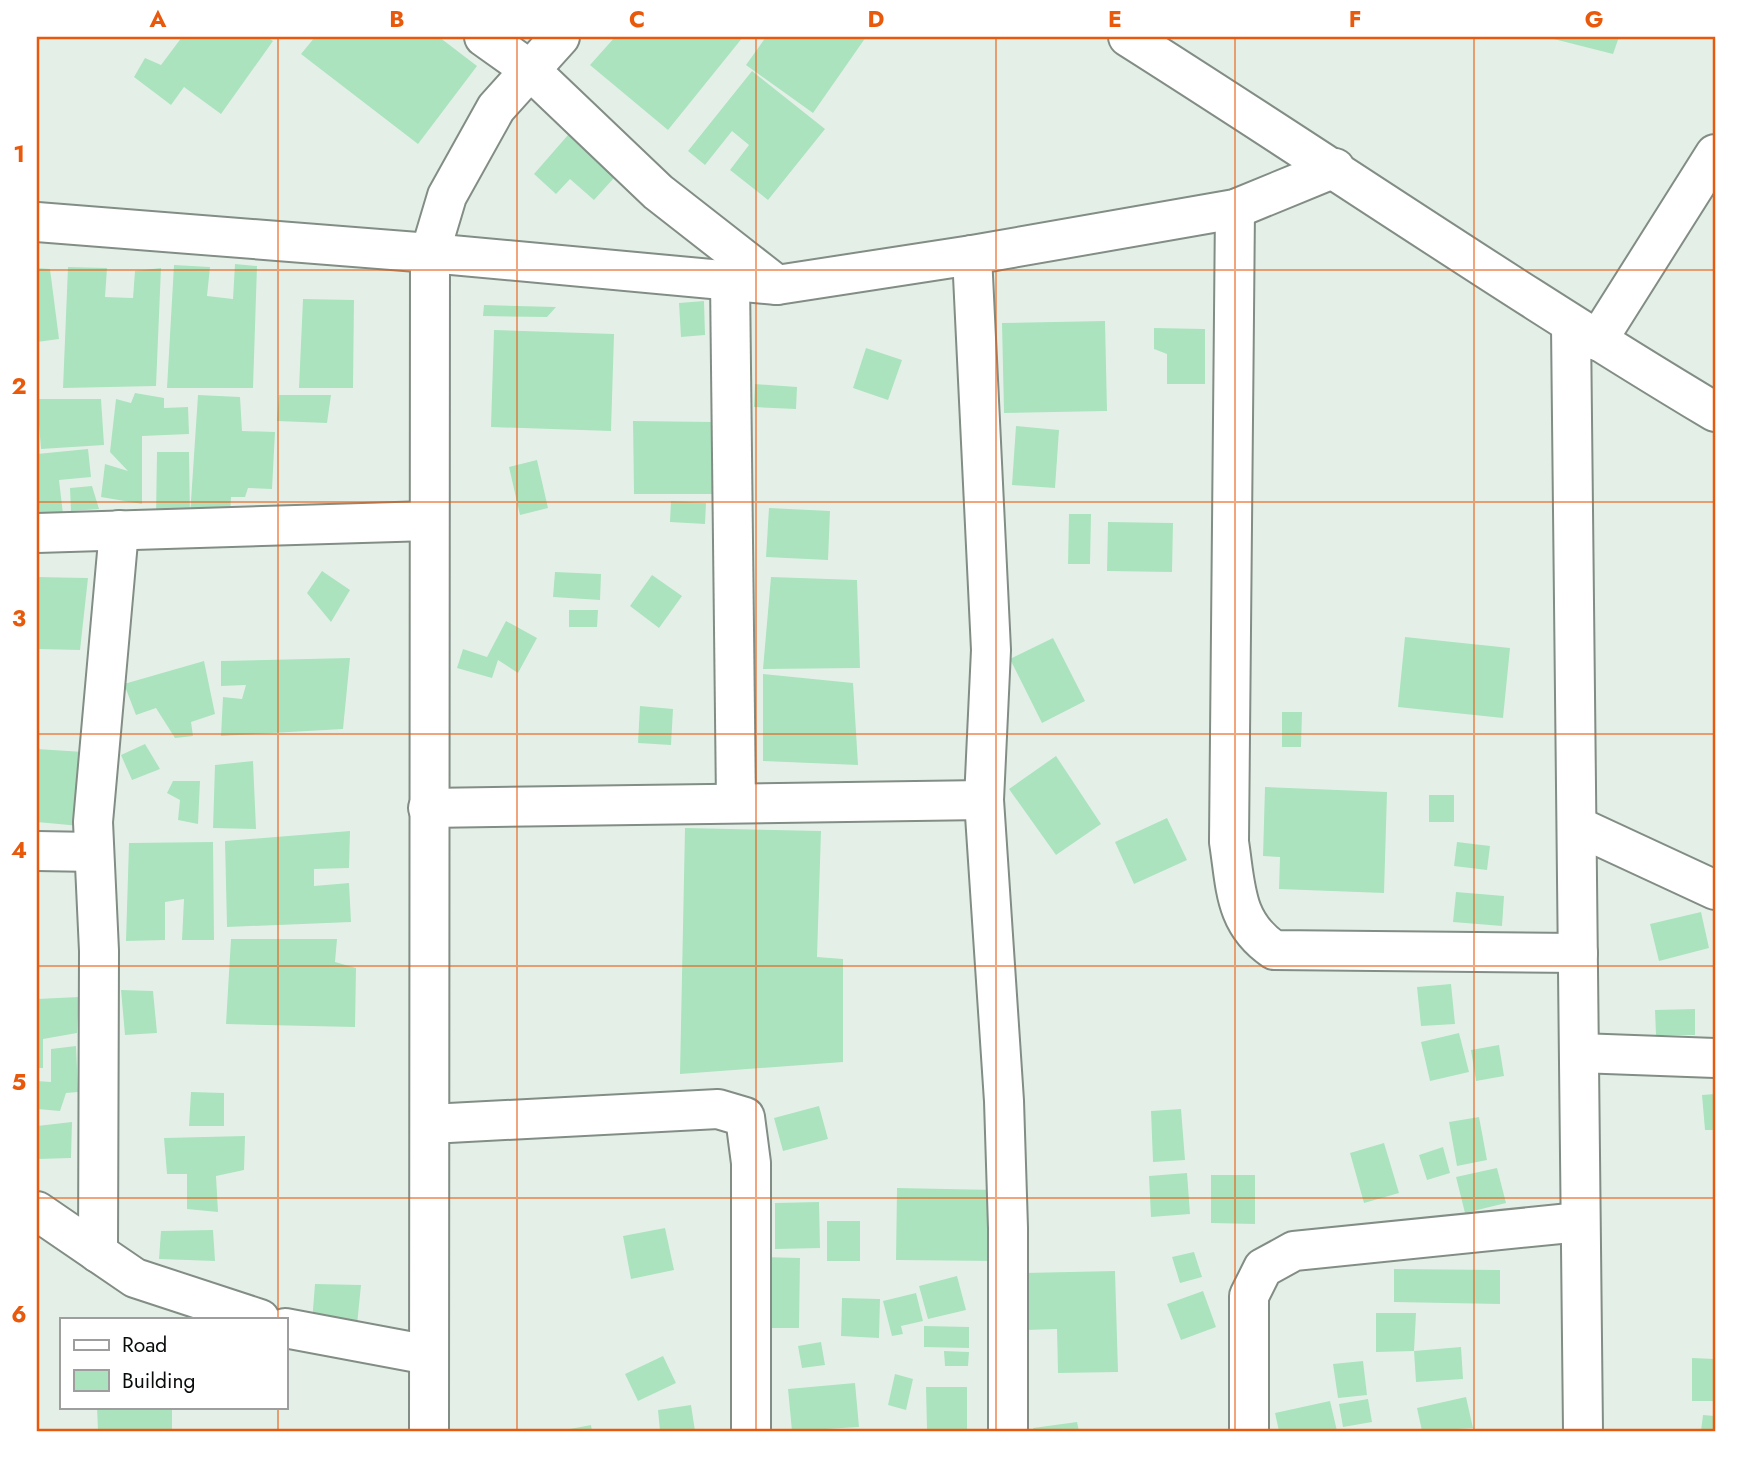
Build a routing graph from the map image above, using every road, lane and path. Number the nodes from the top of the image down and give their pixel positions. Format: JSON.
{"nodes":[{"id":1,"x":484,"y":37,"type":"edge"},
{"id":2,"x":559,"y":37,"type":"edge"},
{"id":3,"x":1128,"y":37,"type":"edge"},
{"id":4,"x":528,"y":69,"type":"junction"},
{"id":5,"x":1715,"y":155,"type":"edge"},
{"id":6,"x":1335,"y":168,"type":"junction"},
{"id":7,"x":1235,"y":209,"type":"junction"},
{"id":8,"x":37,"y":222,"type":"edge"},
{"id":9,"x":430,"y":253,"type":"junction"},
{"id":10,"x":972,"y":255,"type":"junction"},
{"id":11,"x":730,"y":280,"type":"junction"},
{"id":12,"x":777,"y":285,"type":"junction"},
{"id":13,"x":1584,"y":333,"type":"junction"},
{"id":14,"x":1715,"y":412,"type":"edge"},
{"id":15,"x":429,"y":521,"type":"junction"},
{"id":16,"x":119,"y":530,"type":"junction"},
{"id":17,"x":37,"y":533,"type":"edge"},
{"id":18,"x":984,"y":800,"type":"junction"},
{"id":19,"x":736,"y":803,"type":"junction"},
{"id":20,"x":428,"y":808,"type":"junction"},
{"id":21,"x":1577,"y":825,"type":"junction"},
{"id":22,"x":37,"y":851,"type":"edge"},
{"id":23,"x":94,"y":852,"type":"junction"},
{"id":24,"x":1715,"y":890,"type":"edge"},
{"id":25,"x":1578,"y":953,"type":"junction"},
{"id":26,"x":1579,"y":1053,"type":"junction"},
{"id":27,"x":1715,"y":1058,"type":"edge"},
{"id":28,"x":430,"y":1124,"type":"junction"},
{"id":29,"x":37,"y":1212,"type":"edge"},
{"id":30,"x":1580,"y":1223,"type":"junction"},
{"id":31,"x":98,"y":1254,"type":"junction"},
{"id":32,"x":257,"y":1318,"type":"edge"},
{"id":33,"x":287,"y":1328,"type":"edge"},
{"id":34,"x":429,"y":1355,"type":"junction"},
{"id":35,"x":429,"y":1431,"type":"edge"},
{"id":36,"x":751,"y":1431,"type":"edge"},
{"id":37,"x":1008,"y":1431,"type":"edge"},
{"id":38,"x":1249,"y":1431,"type":"edge"},
{"id":39,"x":1583,"y":1431,"type":"edge"}],
"edges":[{"from":1,"to":4,"type":"street"},
{"from":2,"to":4,"type":"street"},
{"from":3,"to":6,"type":"street"},
{"from":4,"to":9,"type":"street"},
{"from":4,"to":12,"type":"street"},
{"from":5,"to":13,"type":"street"},
{"from":6,"to":7,"type":"street"},
{"from":6,"to":13,"type":"street"},
{"from":7,"to":10,"type":"street"},
{"from":7,"to":25,"type":"street"},
{"from":8,"to":9,"type":"street"},
{"from":9,"to":11,"type":"street"},
{"from":9,"to":15,"type":"street"},
{"from":10,"to":12,"type":"street"},
{"from":10,"to":18,"type":"street"},
{"from":11,"to":12,"type":"street"},
{"from":11,"to":19,"type":"street"},
{"from":13,"to":14,"type":"street"},
{"from":13,"to":21,"type":"street"},
{"from":15,"to":16,"type":"street"},
{"from":15,"to":20,"type":"street"},
{"from":16,"to":17,"type":"street"},
{"from":16,"to":23,"type":"street"},
{"from":18,"to":19,"type":"street"},
{"from":18,"to":37,"type":"street"},
{"from":19,"to":20,"type":"street"},
{"from":20,"to":28,"type":"street"},
{"from":21,"to":24,"type":"street"},
{"from":21,"to":25,"type":"street"},
{"from":22,"to":23,"type":"street"},
{"from":23,"to":31,"type":"street"},
{"from":25,"to":26,"type":"street"},
{"from":26,"to":27,"type":"street"},
{"from":26,"to":30,"type":"street"},
{"from":28,"to":34,"type":"street"},
{"from":28,"to":36,"type":"street"},
{"from":29,"to":31,"type":"street"},
{"from":30,"to":38,"type":"street"},
{"from":30,"to":39,"type":"street"},
{"from":31,"to":32,"type":"street"},
{"from":33,"to":34,"type":"street"},
{"from":34,"to":35,"type":"street"}]}
